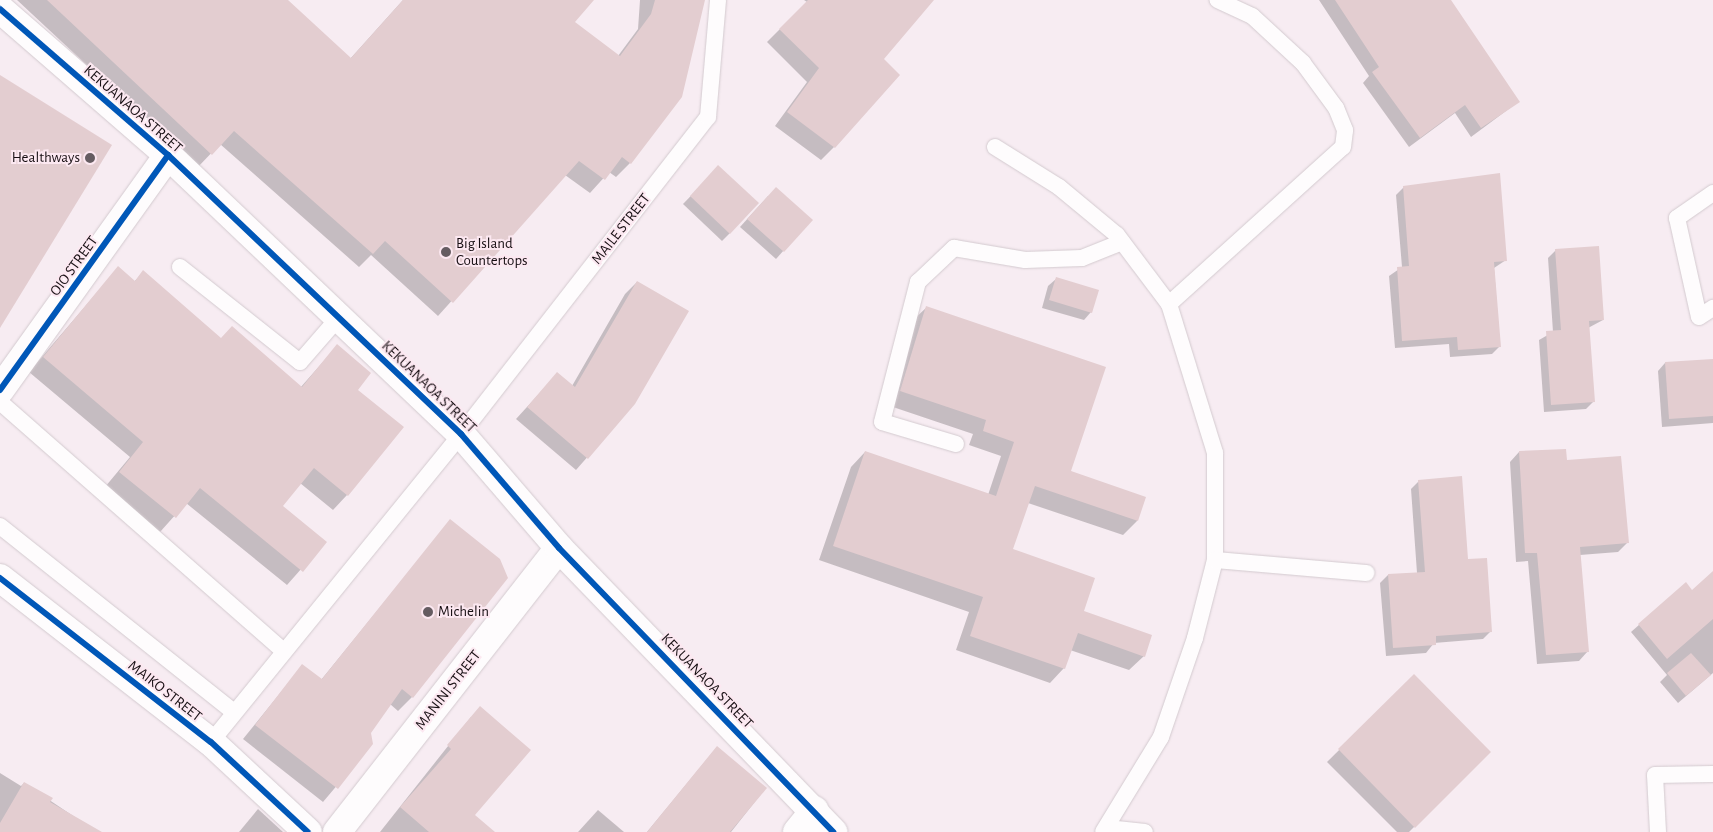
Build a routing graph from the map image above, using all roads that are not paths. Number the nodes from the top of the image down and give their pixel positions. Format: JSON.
{"nodes":[{"id":1,"x":718,"y":0,"type":"edge"},
{"id":2,"x":1218,"y":0,"type":"edge"},
{"id":3,"x":0,"y":9,"type":"edge"},
{"id":4,"x":995,"y":147,"type":"dead end"},
{"id":5,"x":168,"y":156,"type":"junction"},
{"id":6,"x":1713,"y":193,"type":"edge"},
{"id":7,"x":1122,"y":242,"type":"junction"},
{"id":8,"x":180,"y":267,"type":"dead end"},
{"id":9,"x":1169,"y":304,"type":"junction"},
{"id":10,"x":1713,"y":308,"type":"edge"},
{"id":11,"x":339,"y":317,"type":"junction"},
{"id":12,"x":0,"y":390,"type":"edge"},
{"id":13,"x":0,"y":402,"type":"edge"},
{"id":14,"x":461,"y":434,"type":"junction"},
{"id":15,"x":956,"y":444,"type":"dead end"},
{"id":16,"x":0,"y":526,"type":"edge"},
{"id":17,"x":559,"y":548,"type":"junction"},
{"id":18,"x":1215,"y":560,"type":"junction"},
{"id":19,"x":1366,"y":573,"type":"dead end"},
{"id":20,"x":0,"y":578,"type":"edge"},
{"id":21,"x":283,"y":651,"type":"junction"},
{"id":22,"x":234,"y":712,"type":"junction"},
{"id":23,"x":211,"y":742,"type":"junction"},
{"id":24,"x":1713,"y":774,"type":"edge"},
{"id":25,"x":815,"y":810,"type":"junction"},
{"id":26,"x":1105,"y":830,"type":"edge"},
{"id":27,"x":308,"y":832,"type":"edge"},
{"id":28,"x":337,"y":832,"type":"edge"},
{"id":29,"x":797,"y":832,"type":"edge"},
{"id":30,"x":833,"y":832,"type":"edge"},
{"id":31,"x":1144,"y":832,"type":"edge"},
{"id":32,"x":1658,"y":832,"type":"edge"}],
"edges":[{"from":1,"to":14,"type":"lane","name":"MAILE STREET"},
{"from":2,"to":9,"type":"lane"},
{"from":3,"to":5,"type":"street","name":"KEKUANAOA STREET"},
{"from":4,"to":7,"type":"lane"},
{"from":5,"to":11,"type":"street","name":"KEKUANAOA STREET"},
{"from":5,"to":12,"type":"street","name":"OIO STREET"},
{"from":6,"to":10,"type":"lane"},
{"from":7,"to":9,"type":"lane"},
{"from":7,"to":15,"type":"lane"},
{"from":8,"to":11,"type":"lane"},
{"from":9,"to":18,"type":"lane"},
{"from":11,"to":14,"type":"street","name":"KEKUANAOA STREET"},
{"from":13,"to":21,"type":"lane"},
{"from":14,"to":17,"type":"street","name":"KEKUANAOA STREET"},
{"from":14,"to":21,"type":"lane","name":"MAILE STREET"},
{"from":16,"to":22,"type":"lane"},
{"from":17,"to":25,"type":"street","name":"KEKUANAOA STREET"},
{"from":17,"to":28,"type":"street","name":"MANINI STREET"},
{"from":18,"to":19,"type":"lane"},
{"from":18,"to":26,"type":"lane"},
{"from":20,"to":23,"type":"street","name":"MAIKO STREET"},
{"from":21,"to":22,"type":"lane","name":"MAILE STREET"},
{"from":22,"to":23,"type":"lane","name":"MAILE STREET"},
{"from":23,"to":27,"type":"street","name":"MAIKO STREET"},
{"from":24,"to":32,"type":"lane"},
{"from":25,"to":29,"type":"street"},
{"from":25,"to":30,"type":"street","name":"KEKUANAOA STREET"},
{"from":26,"to":31,"type":"lane"}]}
